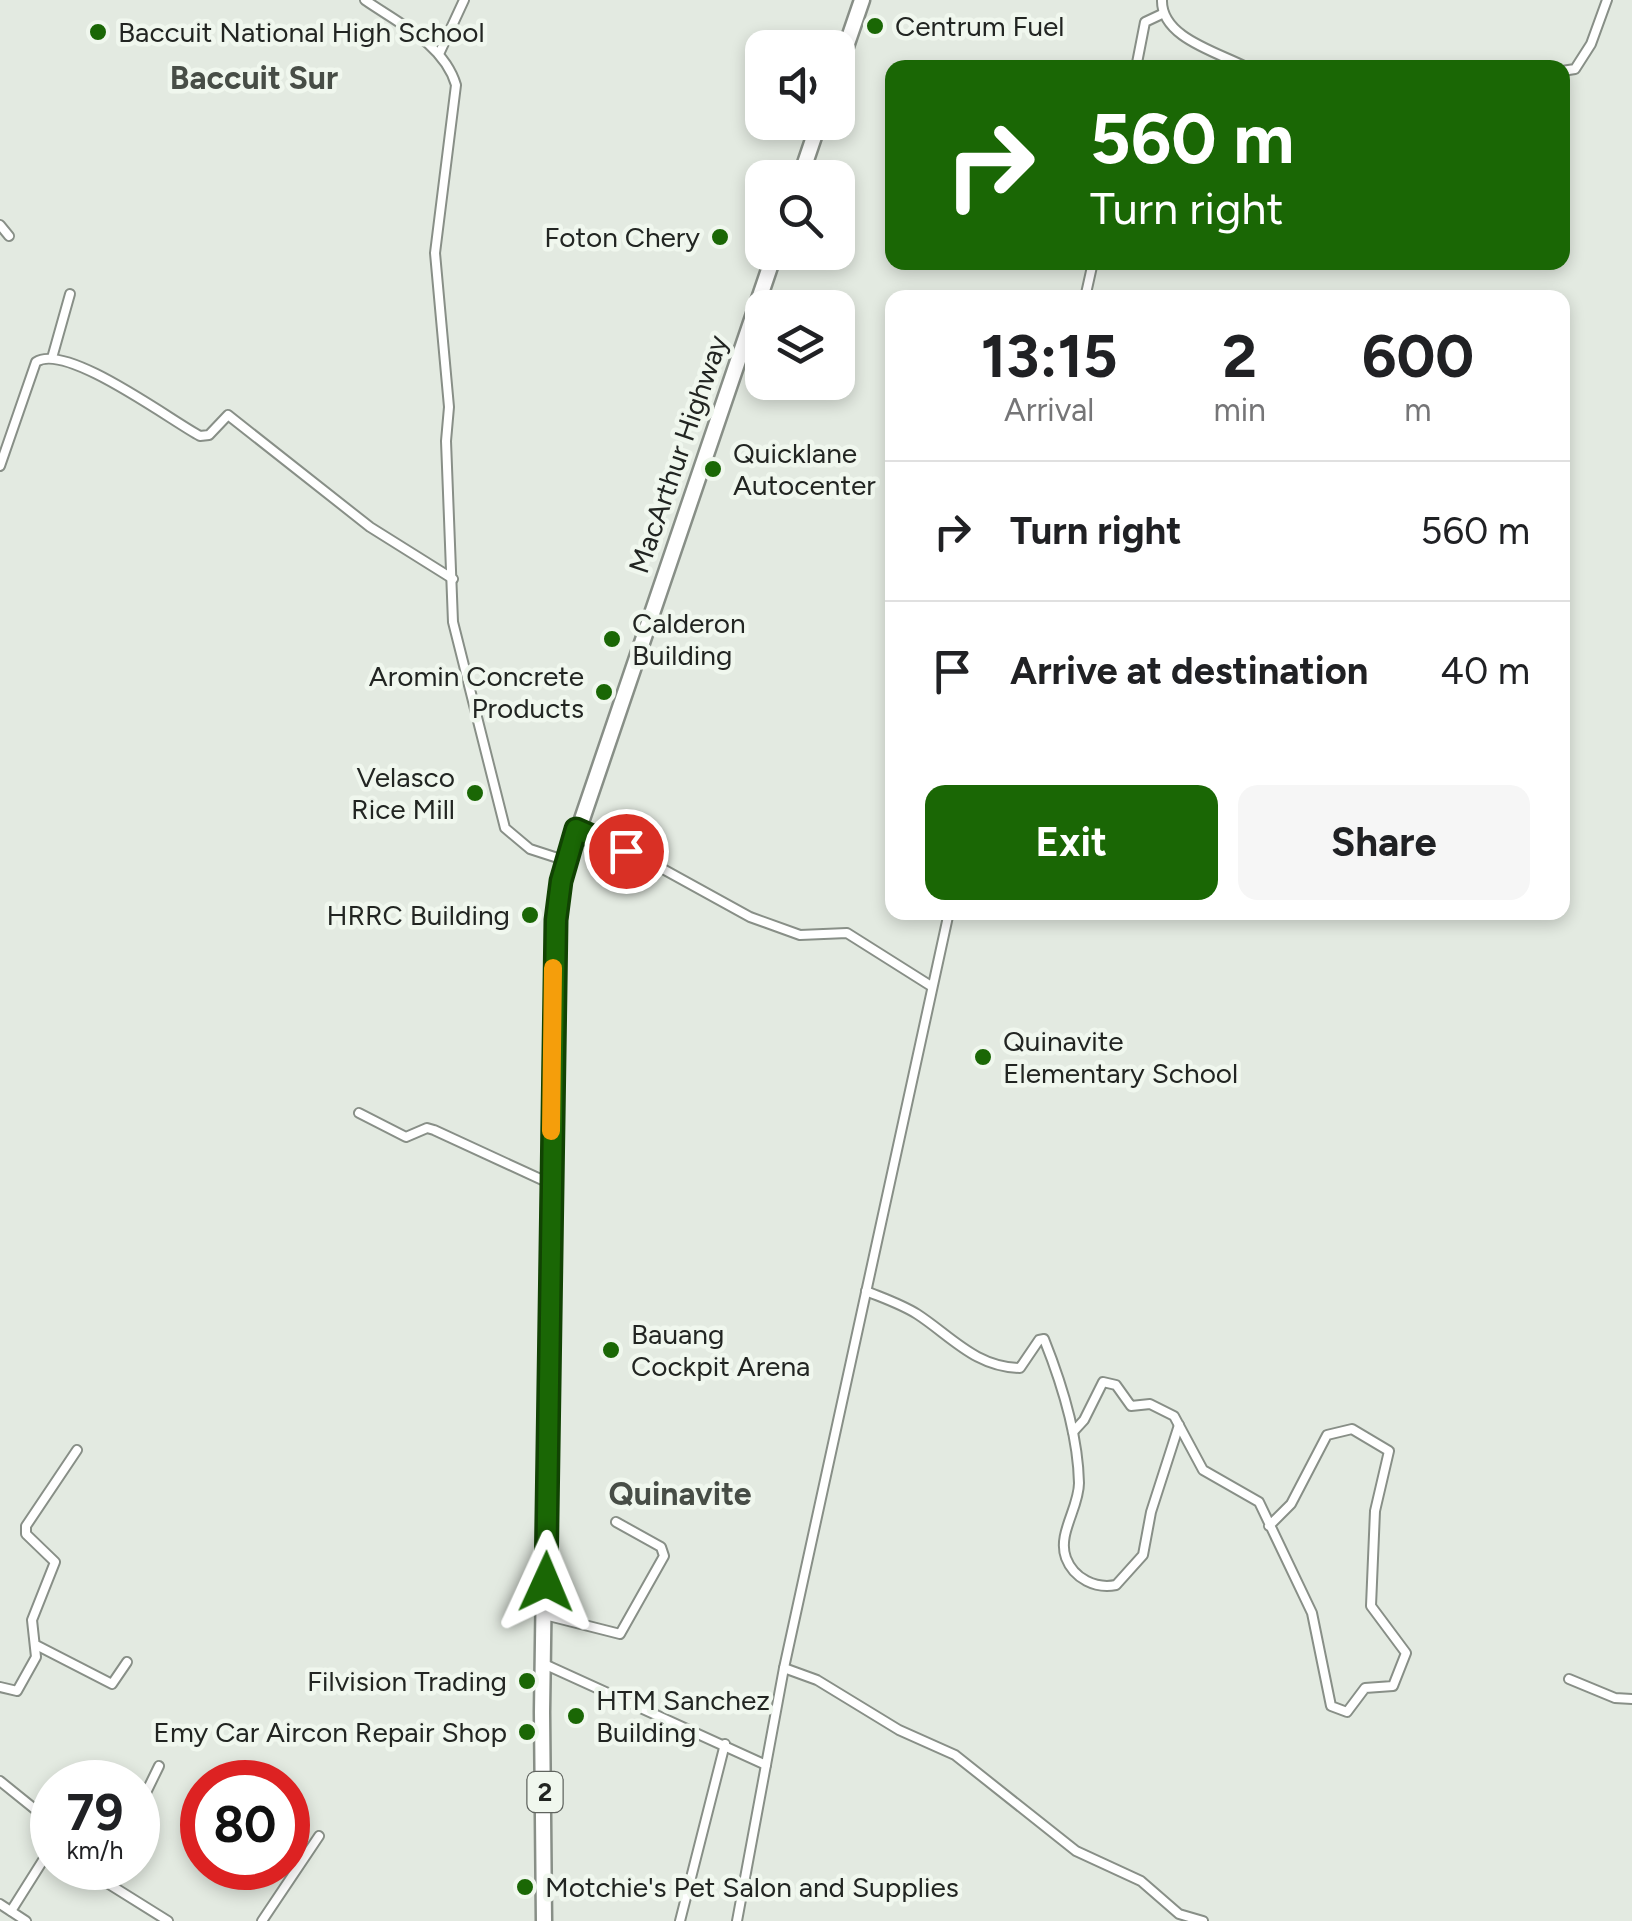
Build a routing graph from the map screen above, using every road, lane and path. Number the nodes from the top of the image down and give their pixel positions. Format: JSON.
{"nodes":[{"id":1,"x":365,"y":0,"type":"edge"},
{"id":2,"x":464,"y":0,"type":"edge"},
{"id":3,"x":862,"y":0,"type":"edge"},
{"id":4,"x":1162,"y":0,"type":"edge"},
{"id":5,"x":1607,"y":0,"type":"edge"},
{"id":6,"x":1162,"y":14,"type":"junction"},
{"id":7,"x":852,"y":30,"type":"edge"},
{"id":8,"x":439,"y":54,"type":"junction"},
{"id":9,"x":1138,"y":60,"type":"edge"},
{"id":10,"x":1233,"y":60,"type":"edge"},
{"id":11,"x":1570,"y":70,"type":"edge"},
{"id":12,"x":0,"y":225,"type":"edge"},
{"id":13,"x":9,"y":236,"type":"dead end"},
{"id":14,"x":769,"y":270,"type":"edge"},
{"id":15,"x":70,"y":294,"type":"dead end"},
{"id":16,"x":52,"y":358,"type":"junction"},
{"id":17,"x":0,"y":466,"type":"edge"},
{"id":18,"x":453,"y":579,"type":"junction"},
{"id":19,"x":576,"y":829,"type":"junction"},
{"id":20,"x":567,"y":861,"type":"junction"},
{"id":21,"x":947,"y":920,"type":"edge"},
{"id":22,"x":931,"y":986,"type":"junction"},
{"id":23,"x":360,"y":1113,"type":"dead end"},
{"id":24,"x":551,"y":1184,"type":"junction"},
{"id":25,"x":866,"y":1292,"type":"junction"},
{"id":26,"x":1180,"y":1424,"type":"junction"},
{"id":27,"x":1073,"y":1432,"type":"junction"},
{"id":28,"x":77,"y":1450,"type":"dead end"},
{"id":29,"x":616,"y":1522,"type":"dead end"},
{"id":30,"x":1269,"y":1526,"type":"junction"},
{"id":31,"x":545,"y":1615,"type":"junction"},
{"id":32,"x":38,"y":1646,"type":"junction"},
{"id":33,"x":127,"y":1662,"type":"dead end"},
{"id":34,"x":544,"y":1664,"type":"junction"},
{"id":35,"x":784,"y":1668,"type":"junction"},
{"id":36,"x":1569,"y":1679,"type":"dead end"},
{"id":37,"x":0,"y":1687,"type":"edge"},
{"id":38,"x":1632,"y":1699,"type":"edge"},
{"id":39,"x":725,"y":1744,"type":"junction"},
{"id":40,"x":766,"y":1765,"type":"junction"},
{"id":41,"x":0,"y":1781,"type":"edge"},
{"id":42,"x":30,"y":1805,"type":"edge"},
{"id":43,"x":319,"y":1836,"type":"dead end"},
{"id":44,"x":30,"y":1881,"type":"edge"},
{"id":45,"x":120,"y":1890,"type":"edge"},
{"id":46,"x":0,"y":1904,"type":"edge"},
{"id":47,"x":11,"y":1911,"type":"junction"},
{"id":48,"x":26,"y":1921,"type":"edge"},
{"id":49,"x":168,"y":1921,"type":"edge"},
{"id":50,"x":262,"y":1921,"type":"edge"},
{"id":51,"x":544,"y":1921,"type":"edge"},
{"id":52,"x":680,"y":1921,"type":"edge"},
{"id":53,"x":737,"y":1921,"type":"edge"},
{"id":54,"x":1203,"y":1921,"type":"edge"}],
"edges":[{"from":1,"to":8,"type":"street"},
{"from":2,"to":8,"type":"street"},
{"from":3,"to":7,"type":"highway"},
{"from":4,"to":6,"type":"street"},
{"from":5,"to":11,"type":"street"},
{"from":6,"to":9,"type":"street"},
{"from":6,"to":10,"type":"street"},
{"from":8,"to":18,"type":"street"},
{"from":12,"to":13,"type":"street"},
{"from":14,"to":19,"type":"highway","name":"MacArthur Highway","number":"2"},
{"from":15,"to":16,"type":"street"},
{"from":16,"to":17,"type":"street"},
{"from":16,"to":18,"type":"street"},
{"from":18,"to":20,"type":"street"},
{"from":19,"to":20,"type":"highway","name":"MacArthur Highway","number":"2"},
{"from":19,"to":22,"type":"street"},
{"from":20,"to":24,"type":"highway","name":"MacArthur Highway","number":"2"},
{"from":21,"to":22,"type":"street"},
{"from":22,"to":25,"type":"street"},
{"from":23,"to":24,"type":"street"},
{"from":24,"to":31,"type":"highway","name":"MacArthur Highway","number":"2"},
{"from":25,"to":27,"type":"street"},
{"from":25,"to":35,"type":"street"},
{"from":26,"to":27,"type":"street"},
{"from":26,"to":27,"type":"street"},
{"from":26,"to":30,"type":"street"},
{"from":28,"to":32,"type":"street"},
{"from":29,"to":31,"type":"street"},
{"from":30,"to":30,"type":"street"},
{"from":31,"to":34,"type":"highway","name":"MacArthur Highway","number":"2"},
{"from":32,"to":33,"type":"street"},
{"from":32,"to":37,"type":"street"},
{"from":34,"to":39,"type":"street"},
{"from":34,"to":51,"type":"highway","name":"MacArthur Highway","number":"2"},
{"from":35,"to":40,"type":"street"},
{"from":35,"to":54,"type":"street"},
{"from":36,"to":38,"type":"street"},
{"from":39,"to":40,"type":"street"},
{"from":39,"to":52,"type":"street"},
{"from":40,"to":53,"type":"street"},
{"from":41,"to":42,"type":"street"},
{"from":43,"to":50,"type":"street"},
{"from":44,"to":47,"type":"street"},
{"from":45,"to":49,"type":"street"},
{"from":46,"to":47,"type":"street"},
{"from":47,"to":48,"type":"street"}]}
